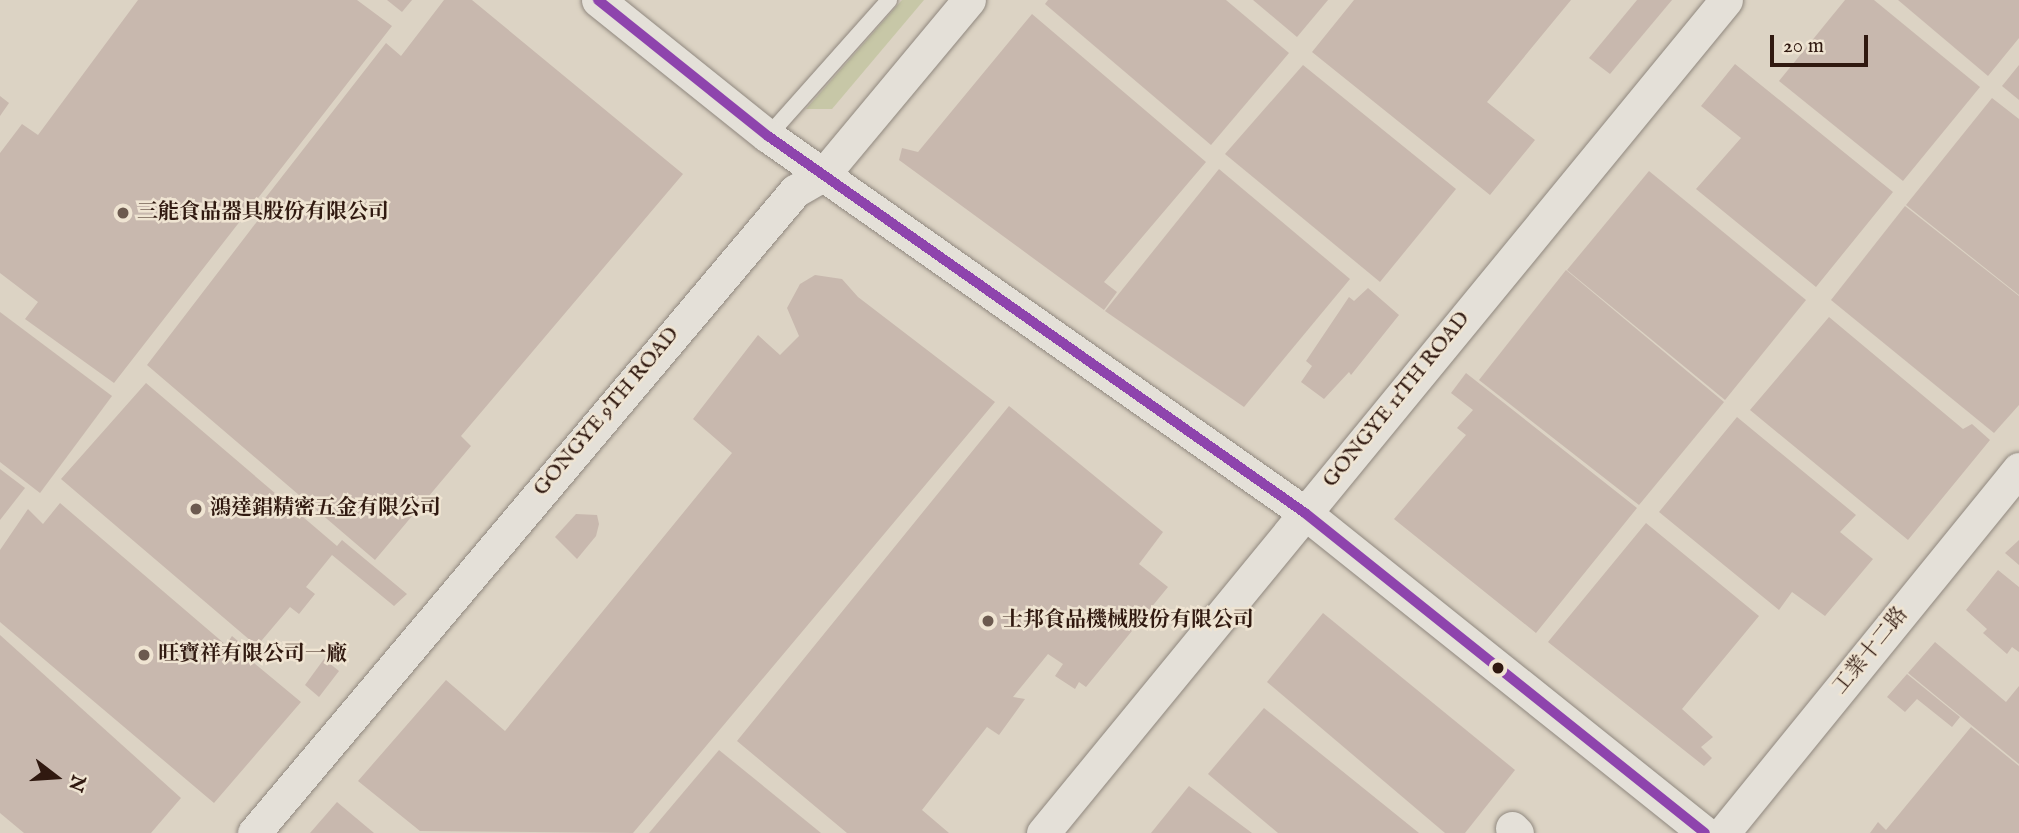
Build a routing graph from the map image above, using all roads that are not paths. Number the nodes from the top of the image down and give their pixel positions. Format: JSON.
{"nodes":[{"id":1,"x":598,"y":0,"type":"edge"},
{"id":2,"x":889,"y":0,"type":"edge"},
{"id":3,"x":969,"y":0,"type":"edge"},
{"id":4,"x":1726,"y":0,"type":"edge"},
{"id":5,"x":768,"y":136,"type":"junction"},
{"id":6,"x":823,"y":174,"type":"junction"},
{"id":7,"x":2019,"y":469,"type":"edge"},
{"id":8,"x":1305,"y":513,"type":"junction"},
{"id":9,"x":254,"y":833,"type":"edge"},
{"id":10,"x":1043,"y":833,"type":"edge"},
{"id":11,"x":1705,"y":833,"type":"edge"},
{"id":12,"x":1723,"y":833,"type":"edge"}],
"edges":[{"from":1,"to":5,"type":"street"},
{"from":2,"to":5,"type":"lane"},
{"from":3,"to":6,"type":"street","name":"GONGYE 9TH ROAD"},
{"from":4,"to":8,"type":"street","name":"GONGYE 11TH ROAD"},
{"from":5,"to":6,"type":"street"},
{"from":6,"to":8,"type":"street"},
{"from":6,"to":9,"type":"street","name":"GONGYE 9TH ROAD"},
{"from":7,"to":12,"type":"street","name":"工業十二路"},
{"from":8,"to":10,"type":"street","name":"GONGYE 11TH ROAD"},
{"from":8,"to":11,"type":"street"}]}
